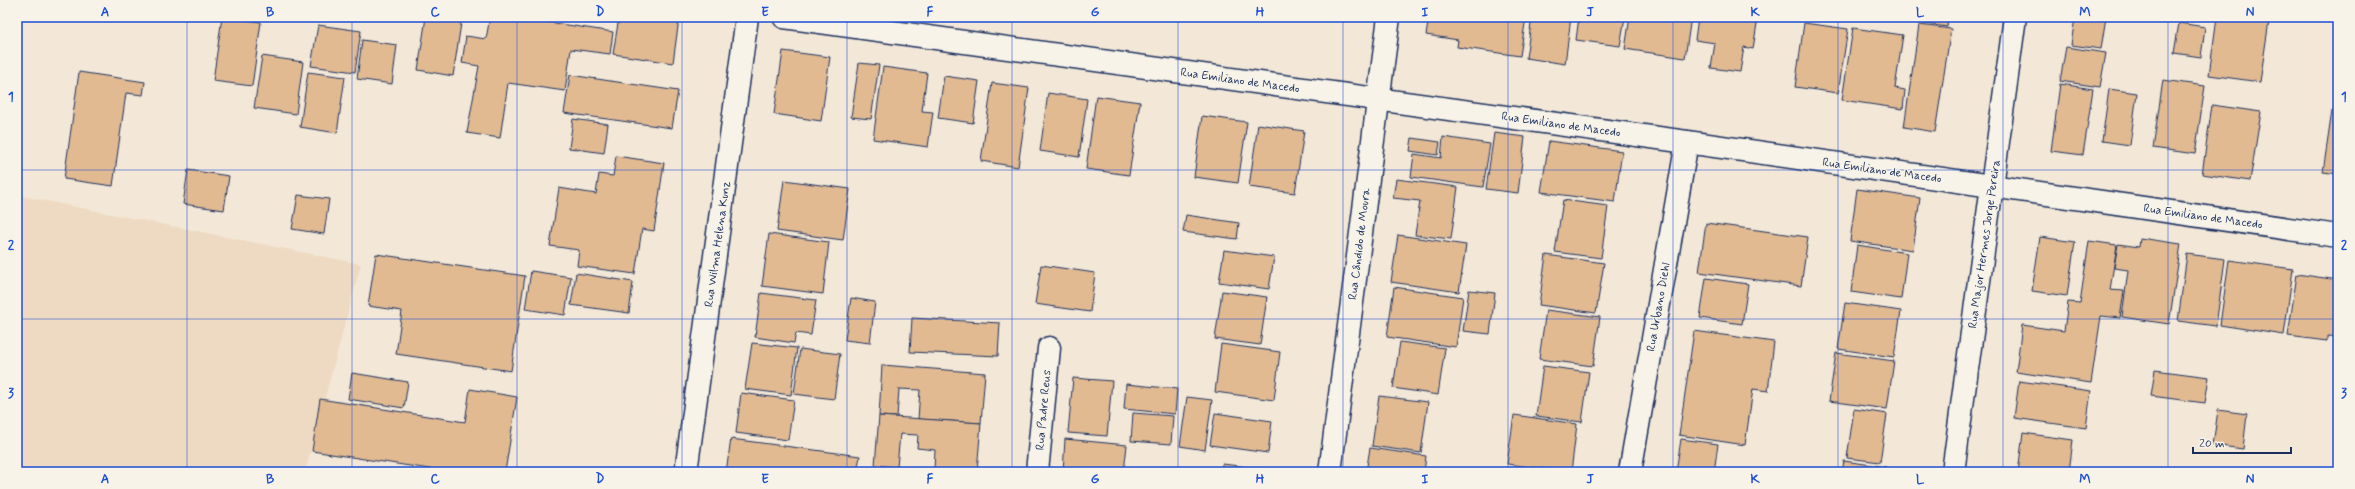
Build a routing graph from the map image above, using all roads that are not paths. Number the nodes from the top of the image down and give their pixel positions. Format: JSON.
{"nodes":[{"id":1,"x":747,"y":17,"type":"edge"},
{"id":2,"x":784,"y":17,"type":"edge"},
{"id":3,"x":1389,"y":17,"type":"edge"},
{"id":4,"x":2015,"y":17,"type":"edge"},
{"id":5,"x":1377,"y":99,"type":"junction"},
{"id":6,"x":1687,"y":142,"type":"junction"},
{"id":7,"x":1992,"y":186,"type":"junction"},
{"id":8,"x":2338,"y":236,"type":"edge"},
{"id":9,"x":1049,"y":348,"type":"dead end"},
{"id":10,"x":686,"y":472,"type":"edge"},
{"id":11,"x":1037,"y":472,"type":"edge"},
{"id":12,"x":1330,"y":472,"type":"edge"},
{"id":13,"x":1630,"y":472,"type":"edge"},
{"id":14,"x":1953,"y":472,"type":"edge"}],
"edges":[{"from":1,"to":10,"type":"street","name":"Rua Wilma Helena Kunz"},
{"from":2,"to":5,"type":"street","name":"Rua Emiliano de Macedo"},
{"from":3,"to":5,"type":"street","name":"Rua Cândido de Moura"},
{"from":4,"to":7,"type":"street","name":"Rua Major Hermes Jorge Pereira"},
{"from":5,"to":6,"type":"street","name":"Rua Emiliano de Macedo"},
{"from":5,"to":12,"type":"street","name":"Rua Cândido de Moura"},
{"from":6,"to":7,"type":"street","name":"Rua Emiliano de Macedo"},
{"from":6,"to":13,"type":"street","name":"Rua Urbano Diehl"},
{"from":7,"to":8,"type":"street","name":"Rua Emiliano de Macedo"},
{"from":7,"to":14,"type":"street","name":"Rua Major Hermes Jorge Pereira"},
{"from":9,"to":11,"type":"street","name":"Rua Padre Reus"}]}
